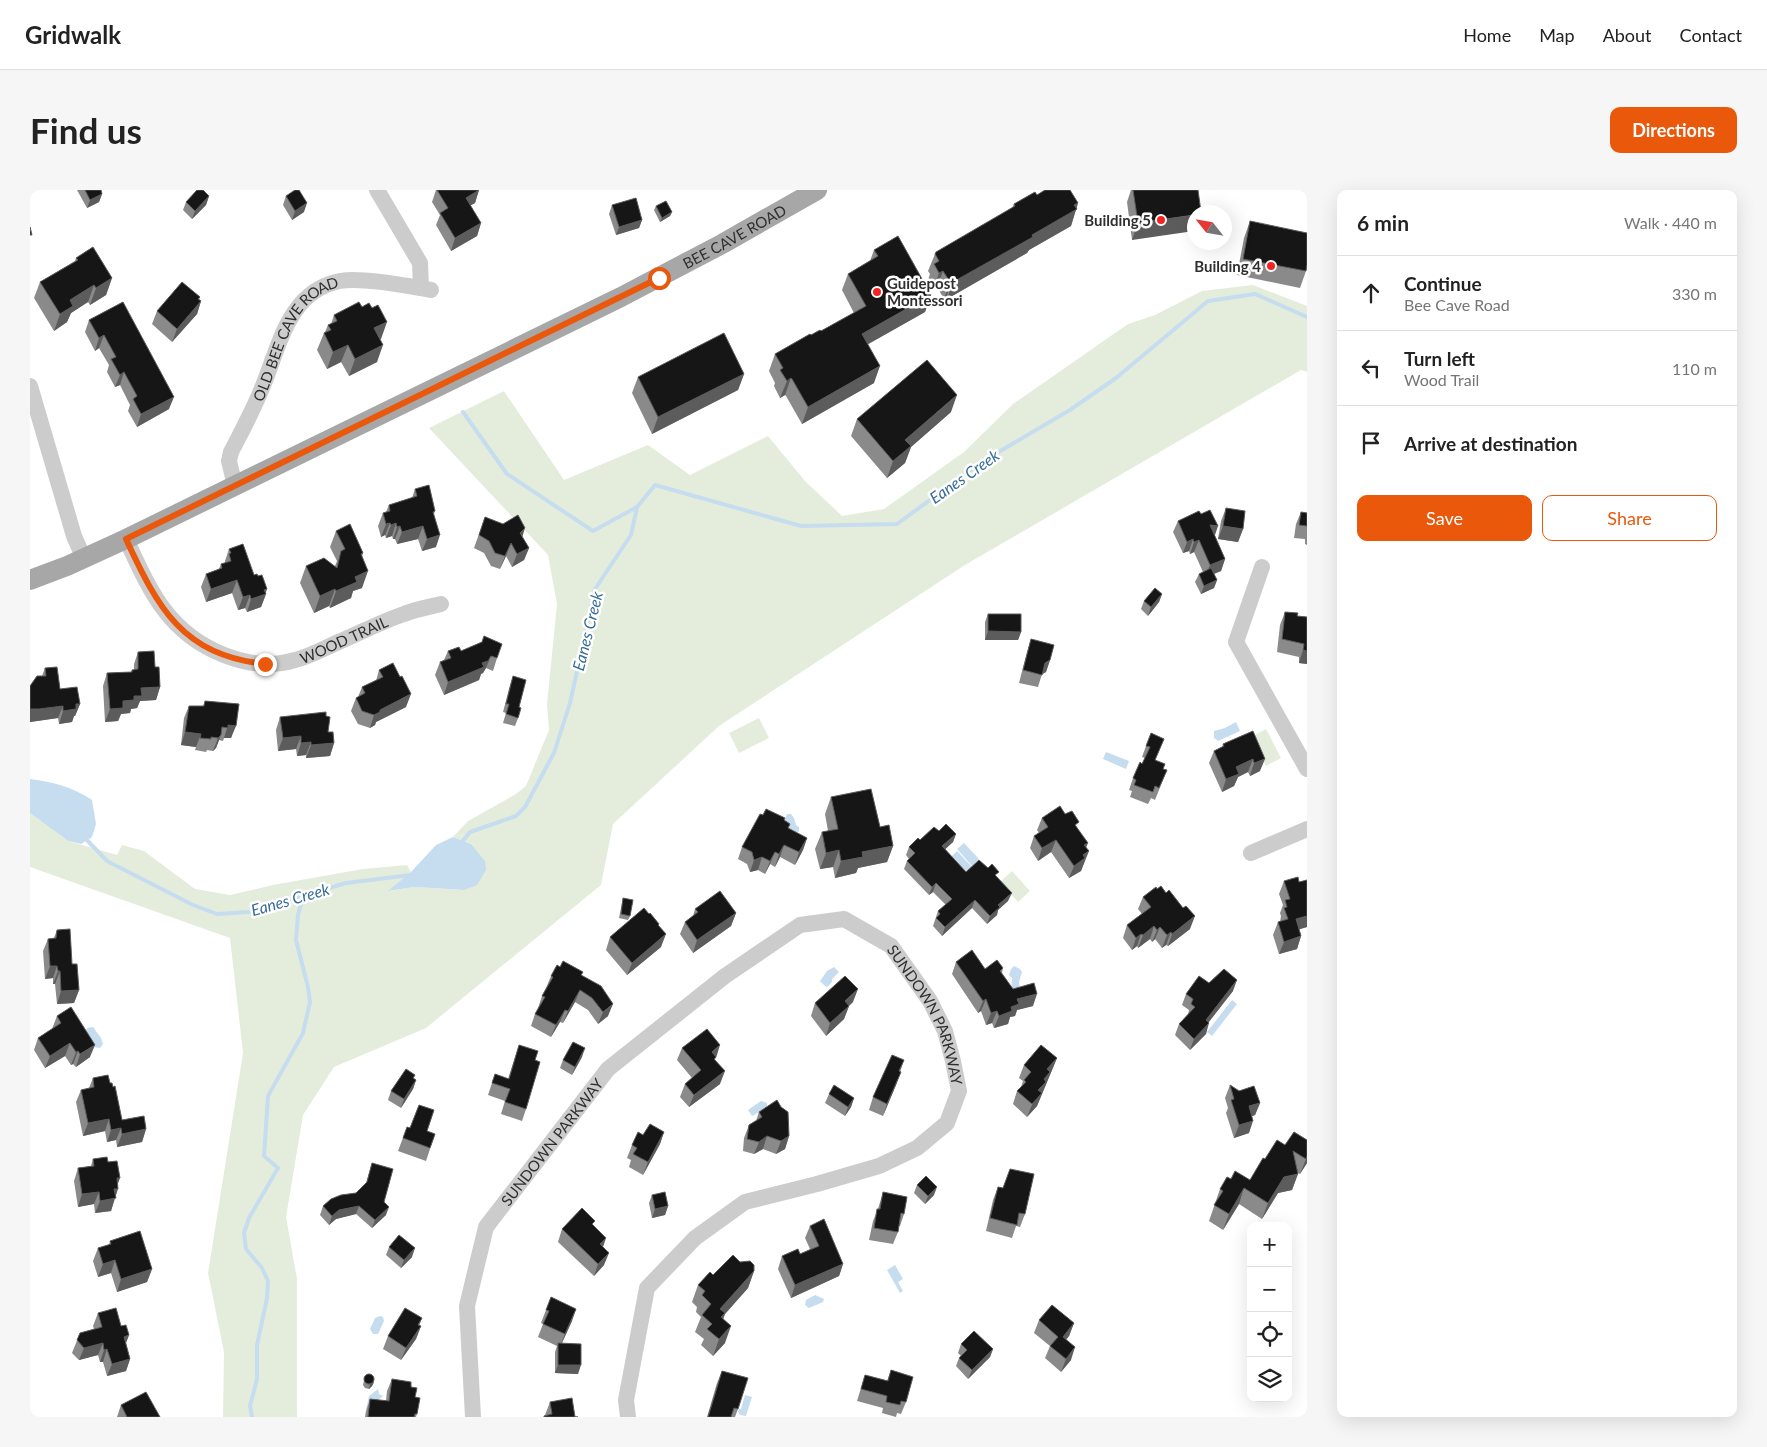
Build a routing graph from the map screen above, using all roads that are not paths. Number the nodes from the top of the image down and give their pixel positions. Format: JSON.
{"nodes":[{"id":1,"x":378,"y":190,"type":"edge"},
{"id":2,"x":817,"y":190,"type":"edge"},
{"id":3,"x":30,"y":386,"type":"edge"},
{"id":4,"x":235,"y":486,"type":"junction"},
{"id":5,"x":126,"y":539,"type":"junction"},
{"id":6,"x":84,"y":559,"type":"junction"},
{"id":7,"x":1262,"y":567,"type":"dead end"},
{"id":8,"x":30,"y":580,"type":"edge"},
{"id":9,"x":441,"y":604,"type":"dead end"},
{"id":10,"x":1307,"y":769,"type":"edge"},
{"id":11,"x":1307,"y":829,"type":"edge"},
{"id":12,"x":1251,"y":853,"type":"dead end"},
{"id":13,"x":473,"y":1417,"type":"edge"},
{"id":14,"x":628,"y":1417,"type":"edge"}],
"edges":[{"from":1,"to":4,"type":"street","name":"OLD BEE CAVE ROAD"},
{"from":2,"to":4,"type":"main road","name":"BEE CAVE ROAD"},
{"from":3,"to":6,"type":"street"},
{"from":4,"to":5,"type":"main road","name":"BEE CAVE ROAD"},
{"from":5,"to":6,"type":"main road","name":"BEE CAVE ROAD"},
{"from":5,"to":9,"type":"street","name":"WOOD TRAIL"},
{"from":6,"to":8,"type":"main road","name":"BEE CAVE ROAD"},
{"from":7,"to":10,"type":"street"},
{"from":11,"to":12,"type":"street"},
{"from":13,"to":14,"type":"street","name":"SUNDOWN PARKWAY"}]}
